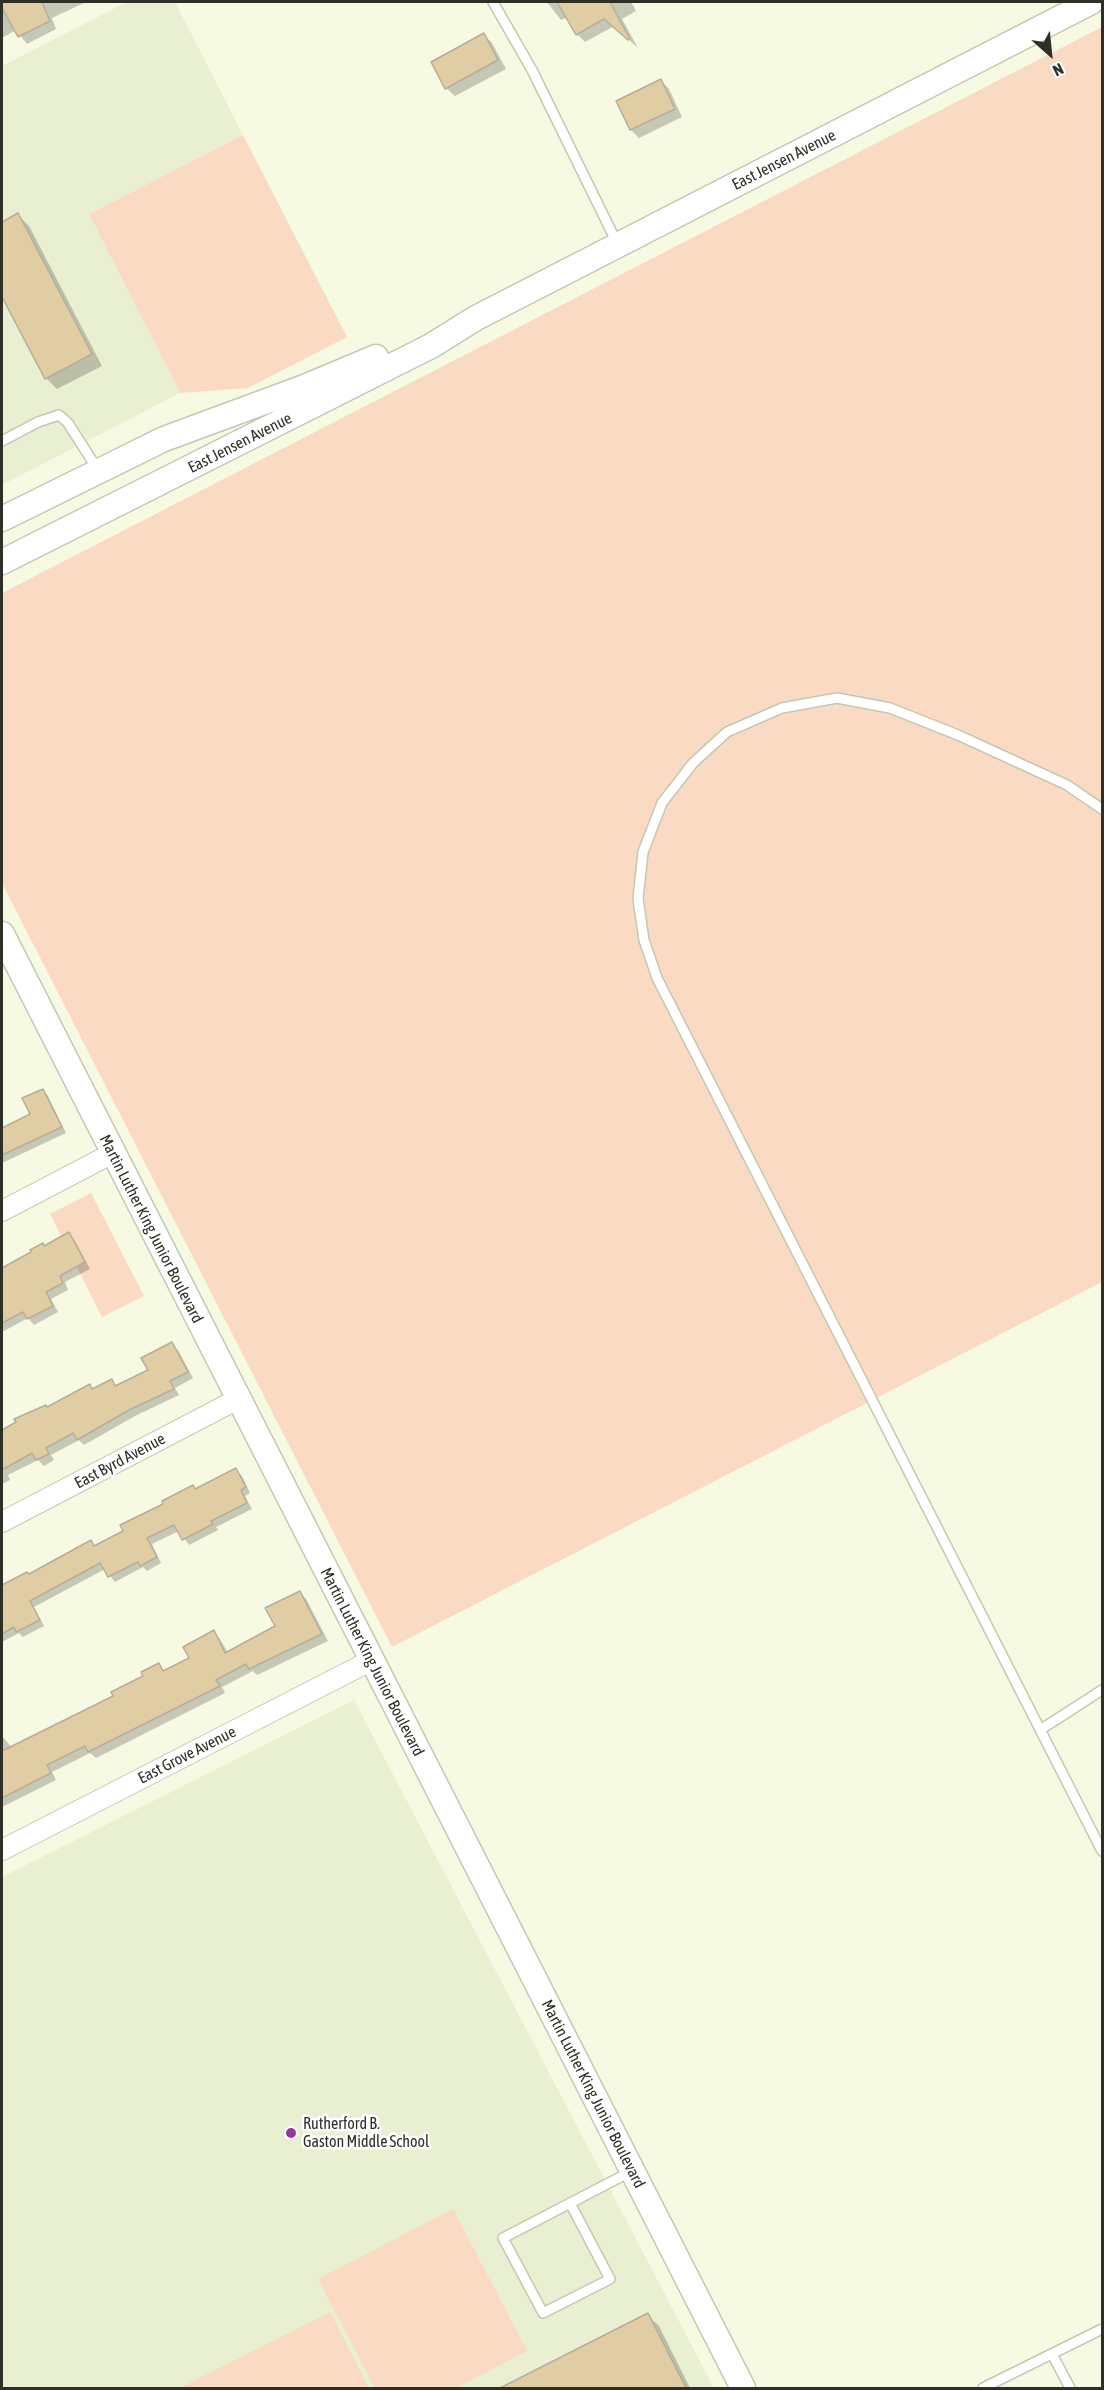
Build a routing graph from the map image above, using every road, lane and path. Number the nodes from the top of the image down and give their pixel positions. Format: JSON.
{"nodes":[{"id":1,"x":493,"y":2,"type":"edge"},
{"id":2,"x":1091,"y":2,"type":"edge"},
{"id":3,"x":618,"y":245,"type":"junction"},
{"id":4,"x":476,"y":318,"type":"junction"},
{"id":5,"x":2,"y":441,"type":"edge"},
{"id":6,"x":98,"y":470,"type":"junction"},
{"id":7,"x":2,"y":519,"type":"edge"},
{"id":8,"x":2,"y":562,"type":"edge"},
{"id":9,"x":1102,"y":809,"type":"edge"},
{"id":10,"x":2,"y":934,"type":"edge"},
{"id":11,"x":113,"y":1153,"type":"junction"},
{"id":12,"x":2,"y":1211,"type":"edge"},
{"id":13,"x":238,"y":1399,"type":"junction"},
{"id":14,"x":2,"y":1522,"type":"edge"},
{"id":15,"x":372,"y":1660,"type":"junction"},
{"id":16,"x":1102,"y":1690,"type":"edge"},
{"id":17,"x":1040,"y":1730,"type":"junction"},
{"id":18,"x":2,"y":1850,"type":"edge"},
{"id":19,"x":1102,"y":1851,"type":"edge"},
{"id":20,"x":632,"y":2171,"type":"junction"},
{"id":21,"x":570,"y":2203,"type":"junction"},
{"id":22,"x":1102,"y":2329,"type":"edge"},
{"id":23,"x":1052,"y":2354,"type":"junction"},
{"id":24,"x":743,"y":2388,"type":"edge"},
{"id":25,"x":983,"y":2388,"type":"edge"},
{"id":26,"x":1070,"y":2388,"type":"edge"}],
"edges":[{"from":1,"to":3,"type":"lane"},
{"from":2,"to":3,"type":"street","name":"East Jensen Avenue"},
{"from":3,"to":4,"type":"street","name":"East Jensen Avenue"},
{"from":4,"to":6,"type":"street","name":"East Jensen Avenue"},
{"from":4,"to":8,"type":"street","name":"East Jensen Avenue"},
{"from":5,"to":6,"type":"lane"},
{"from":6,"to":7,"type":"street","name":"East Jensen Avenue"},
{"from":9,"to":17,"type":"lane"},
{"from":10,"to":11,"type":"street","name":"Martin Luther King Junior Boulevard"},
{"from":11,"to":12,"type":"street"},
{"from":11,"to":13,"type":"street","name":"Martin Luther King Junior Boulevard"},
{"from":13,"to":14,"type":"street","name":"East Byrd Avenue"},
{"from":13,"to":15,"type":"street","name":"Martin Luther King Junior Boulevard"},
{"from":15,"to":18,"type":"street","name":"East Grove Avenue"},
{"from":15,"to":20,"type":"street","name":"Martin Luther King Junior Boulevard"},
{"from":16,"to":17,"type":"lane"},
{"from":17,"to":19,"type":"lane"},
{"from":20,"to":21,"type":"lane"},
{"from":20,"to":24,"type":"street","name":"Martin Luther King Junior Boulevard"},
{"from":21,"to":21,"type":"lane"},
{"from":22,"to":23,"type":"lane"},
{"from":23,"to":25,"type":"lane"},
{"from":23,"to":26,"type":"lane"}]}
